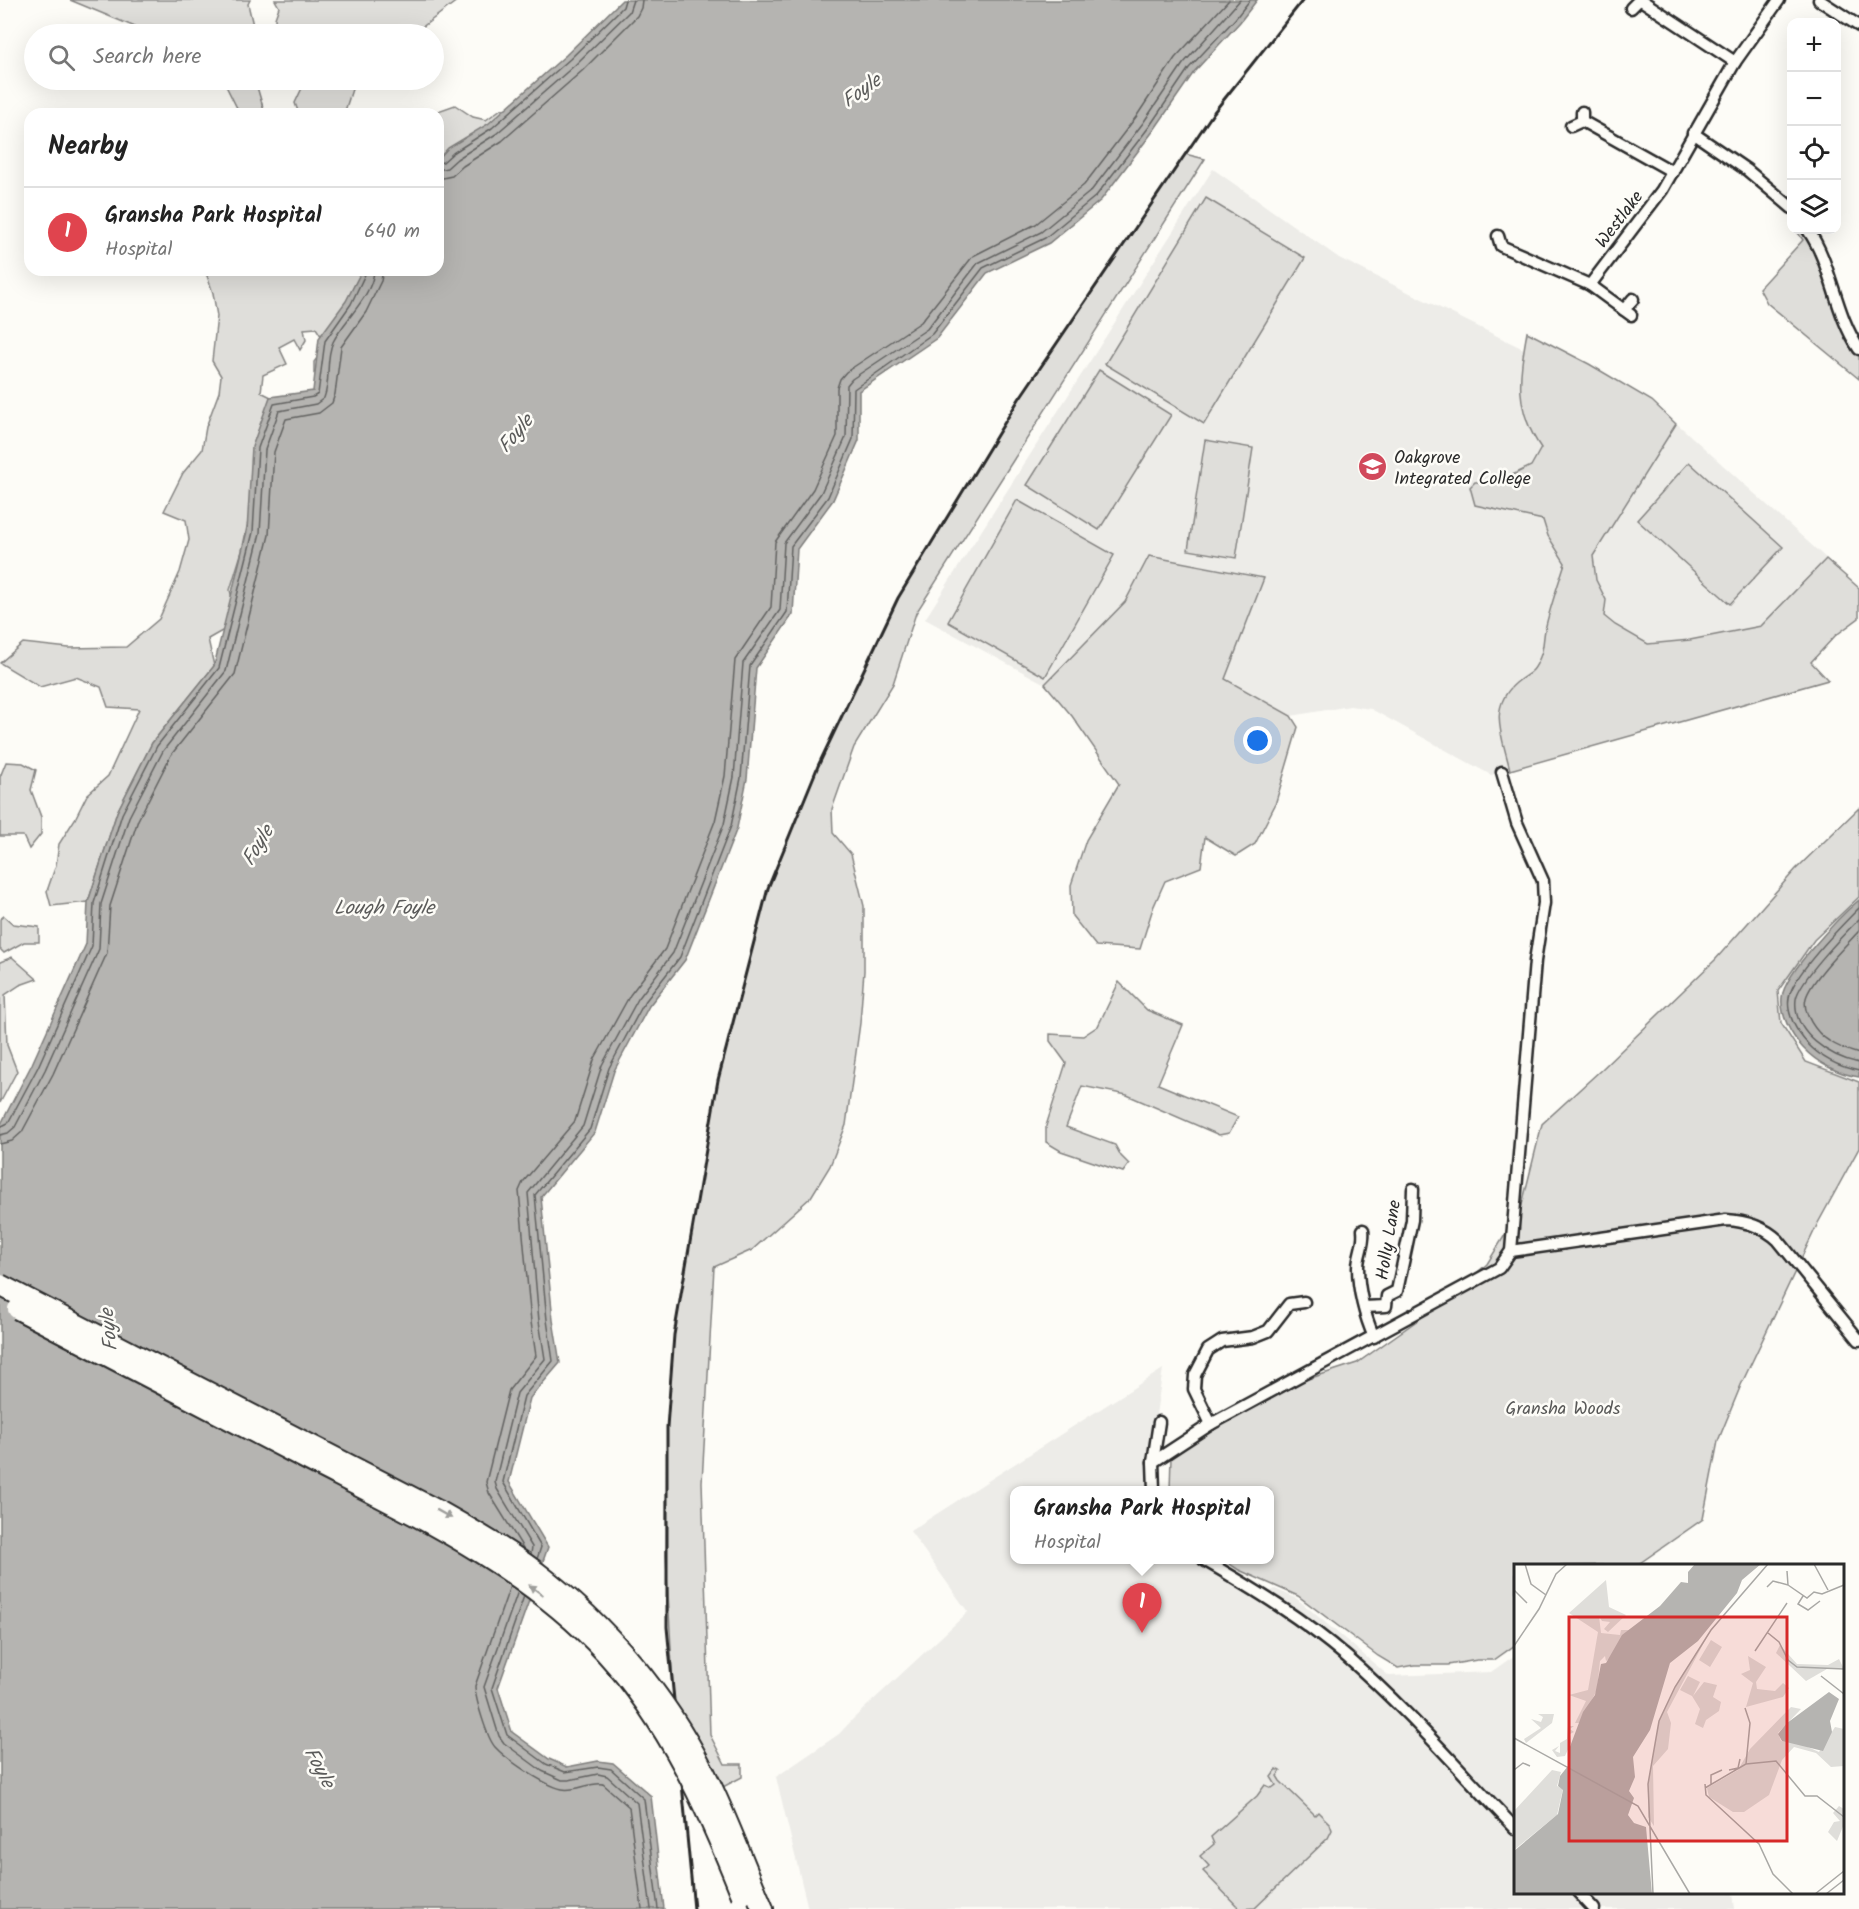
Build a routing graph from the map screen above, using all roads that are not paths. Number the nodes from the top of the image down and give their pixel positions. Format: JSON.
{"nodes":[{"id":1,"x":1779,"y":0,"type":"edge"},
{"id":2,"x":1819,"y":0,"type":"edge"},
{"id":3,"x":1637,"y":3,"type":"edge"},
{"id":4,"x":1859,"y":26,"type":"edge"},
{"id":5,"x":1735,"y":62,"type":"junction"},
{"id":6,"x":1571,"y":126,"type":"dead end"},
{"id":7,"x":1693,"y":133,"type":"junction"},
{"id":8,"x":1673,"y":172,"type":"junction"},
{"id":9,"x":1787,"y":205,"type":"edge"},
{"id":10,"x":1811,"y":234,"type":"edge"},
{"id":11,"x":1497,"y":244,"type":"dead end"},
{"id":12,"x":1594,"y":289,"type":"junction"},
{"id":13,"x":1633,"y":299,"type":"dead end"},
{"id":14,"x":1859,"y":349,"type":"edge"},
{"id":15,"x":1502,"y":772,"type":"dead end"},
{"id":16,"x":1413,"y":1189,"type":"dead end"},
{"id":17,"x":1364,"y":1230,"type":"dead end"},
{"id":18,"x":1511,"y":1251,"type":"junction"},
{"id":19,"x":0,"y":1285,"type":"edge"},
{"id":20,"x":0,"y":1300,"type":"edge"},
{"id":21,"x":1304,"y":1302,"type":"dead end"},
{"id":22,"x":1364,"y":1307,"type":"junction"},
{"id":23,"x":1374,"y":1337,"type":"junction"},
{"id":24,"x":1859,"y":1340,"type":"edge"},
{"id":25,"x":1159,"y":1422,"type":"dead end"},
{"id":26,"x":1211,"y":1424,"type":"junction"},
{"id":27,"x":1153,"y":1462,"type":"junction"},
{"id":28,"x":1154,"y":1486,"type":"edge"},
{"id":29,"x":1210,"y":1564,"type":"edge"},
{"id":30,"x":1514,"y":1828,"type":"edge"},
{"id":31,"x":1579,"y":1894,"type":"edge"},
{"id":32,"x":748,"y":1898,"type":"edge"},
{"id":33,"x":763,"y":1909,"type":"edge"},
{"id":34,"x":1594,"y":1909,"type":"edge"}],
"edges":[{"from":1,"to":5,"type":"street","name":"Westlake"},
{"from":2,"to":4,"type":"street"},
{"from":3,"to":5,"type":"street"},
{"from":5,"to":7,"type":"street","name":"Westlake"},
{"from":6,"to":8,"type":"street"},
{"from":7,"to":8,"type":"street","name":"Westlake"},
{"from":7,"to":9,"type":"street"},
{"from":8,"to":12,"type":"street","name":"Westlake"},
{"from":10,"to":14,"type":"street"},
{"from":11,"to":12,"type":"street"},
{"from":12,"to":13,"type":"street"},
{"from":15,"to":18,"type":"street"},
{"from":16,"to":22,"type":"street","name":"Holly Lane"},
{"from":17,"to":22,"type":"street","name":"Holly Lane"},
{"from":18,"to":23,"type":"street"},
{"from":18,"to":24,"type":"street"},
{"from":19,"to":32,"type":"highway","one_way":true,"bridge":true},
{"from":32,"to":20,"type":"highway","one_way":true,"bridge":true},
{"from":21,"to":26,"type":"street"},
{"from":22,"to":23,"type":"street","name":"Holly Lane"},
{"from":23,"to":26,"type":"street"},
{"from":25,"to":27,"type":"street"},
{"from":26,"to":27,"type":"street"},
{"from":27,"to":28,"type":"street"},
{"from":29,"to":30,"type":"street"},
{"from":31,"to":34,"type":"street"},
{"from":32,"to":33,"type":"highway"}]}
